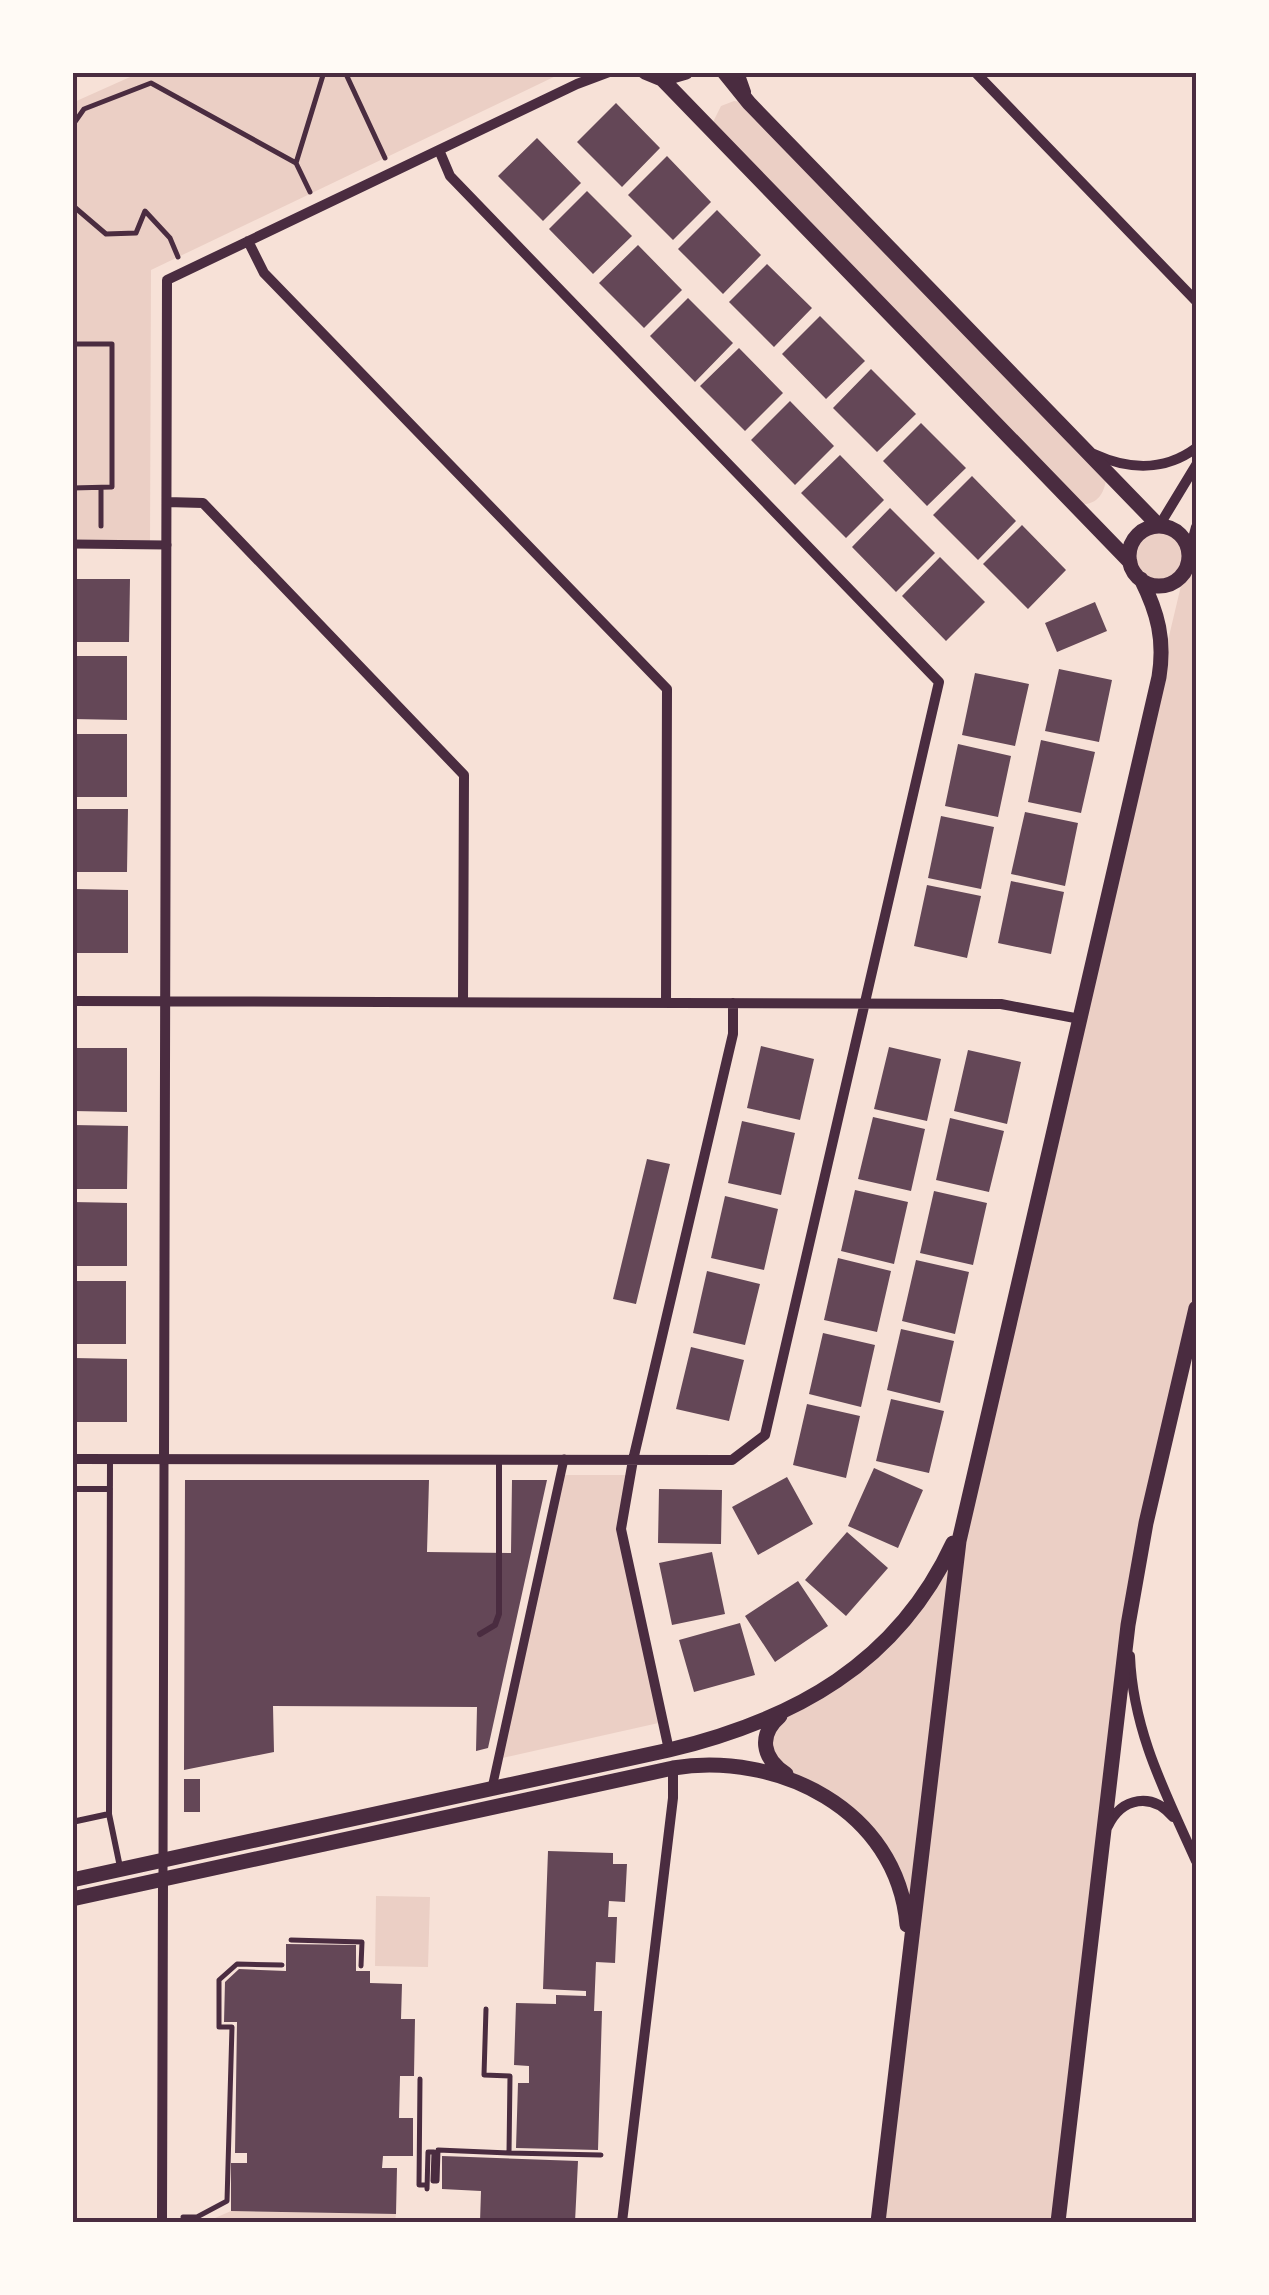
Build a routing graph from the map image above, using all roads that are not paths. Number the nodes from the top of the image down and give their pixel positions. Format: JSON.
{"nodes":[{"id":1,"x":588,"y":72,"type":"edge"},
{"id":2,"x":609,"y":72,"type":"edge"},
{"id":3,"x":645,"y":72,"type":"edge"},
{"id":4,"x":686,"y":72,"type":"edge"},
{"id":5,"x":724,"y":72,"type":"edge"},
{"id":6,"x":739,"y":72,"type":"edge"},
{"id":7,"x":976,"y":72,"type":"edge"},
{"id":8,"x":662,"y":79,"type":"junction"},
{"id":9,"x":577,"y":84,"type":"junction"},
{"id":10,"x":749,"y":103,"type":"junction"},
{"id":11,"x":438,"y":150,"type":"junction"},
{"id":12,"x":248,"y":241,"type":"junction"},
{"id":13,"x":1196,"y":301,"type":"edge"},
{"id":14,"x":1196,"y":448,"type":"edge"},
{"id":15,"x":1086,"y":451,"type":"junction"},
{"id":16,"x":1196,"y":465,"type":"edge"},
{"id":17,"x":167,"y":502,"type":"junction"},
{"id":18,"x":1159,"y":526,"type":"junction"},
{"id":19,"x":1196,"y":527,"type":"edge"},
{"id":20,"x":72,"y":544,"type":"edge"},
{"id":21,"x":166,"y":545,"type":"junction"},
{"id":22,"x":1193,"y":561,"type":"edge"},
{"id":23,"x":1130,"y":562,"type":"junction"},
{"id":24,"x":1141,"y":579,"type":"junction"},
{"id":25,"x":72,"y":1001,"type":"edge"},
{"id":26,"x":166,"y":1001,"type":"junction"},
{"id":27,"x":463,"y":1002,"type":"junction"},
{"id":28,"x":666,"y":1002,"type":"junction"},
{"id":29,"x":733,"y":1003,"type":"junction"},
{"id":30,"x":865,"y":1003,"type":"junction"},
{"id":31,"x":1080,"y":1019,"type":"junction"},
{"id":32,"x":1196,"y":1308,"type":"edge"},
{"id":33,"x":72,"y":1459,"type":"edge"},
{"id":34,"x":110,"y":1459,"type":"junction"},
{"id":35,"x":164,"y":1459,"type":"junction"},
{"id":36,"x":500,"y":1459,"type":"junction"},
{"id":37,"x":564,"y":1459,"type":"junction"},
{"id":38,"x":633,"y":1460,"type":"junction"},
{"id":39,"x":72,"y":1489,"type":"edge"},
{"id":40,"x":110,"y":1489,"type":"junction"},
{"id":41,"x":967,"y":1502,"type":"junction"},
{"id":42,"x":1128,"y":1625,"type":"junction"},
{"id":43,"x":480,"y":1634,"type":"dead end"},
{"id":44,"x":787,"y":1710,"type":"junction"},
{"id":45,"x":669,"y":1750,"type":"junction"},
{"id":46,"x":673,"y":1768,"type":"junction"},
{"id":47,"x":792,"y":1778,"type":"junction"},
{"id":48,"x":492,"y":1788,"type":"junction"},
{"id":49,"x":109,"y":1814,"type":"junction"},
{"id":50,"x":72,"y":1822,"type":"edge"},
{"id":51,"x":1182,"y":1830,"type":"junction"},
{"id":52,"x":1101,"y":1854,"type":"junction"},
{"id":53,"x":163,"y":1860,"type":"junction"},
{"id":54,"x":1196,"y":1861,"type":"edge"},
{"id":55,"x":121,"y":1870,"type":"junction"},
{"id":56,"x":163,"y":1879,"type":"junction"},
{"id":57,"x":72,"y":1880,"type":"edge"},
{"id":58,"x":72,"y":1899,"type":"edge"},
{"id":59,"x":908,"y":1969,"type":"junction"},
{"id":60,"x":162,"y":2222,"type":"edge"},
{"id":61,"x":622,"y":2222,"type":"edge"},
{"id":62,"x":878,"y":2222,"type":"edge"},
{"id":63,"x":1058,"y":2222,"type":"edge"}],
"edges":[{"from":1,"to":9,"type":"street"},
{"from":2,"to":9,"type":"street"},
{"from":3,"to":8,"type":"street"},
{"from":4,"to":8,"type":"street"},
{"from":5,"to":10,"type":"street"},
{"from":6,"to":10,"type":"street"},
{"from":7,"to":13,"type":"street"},
{"from":8,"to":23,"type":"street"},
{"from":9,"to":11,"type":"street"},
{"from":10,"to":15,"type":"street"},
{"from":11,"to":12,"type":"street"},
{"from":11,"to":30,"type":"street"},
{"from":12,"to":17,"type":"street"},
{"from":12,"to":28,"type":"street"},
{"from":14,"to":15,"type":"street"},
{"from":15,"to":18,"type":"street"},
{"from":16,"to":18,"type":"street"},
{"from":17,"to":21,"type":"street"},
{"from":17,"to":27,"type":"street"},
{"from":18,"to":22,"type":"street"},
{"from":18,"to":23,"type":"street"},
{"from":19,"to":22,"type":"street"},
{"from":20,"to":21,"type":"street"},
{"from":21,"to":26,"type":"street"},
{"from":22,"to":24,"type":"street"},
{"from":23,"to":24,"type":"street"},
{"from":24,"to":31,"type":"street"},
{"from":25,"to":26,"type":"street"},
{"from":26,"to":27,"type":"street"},
{"from":26,"to":35,"type":"street"},
{"from":27,"to":28,"type":"street"},
{"from":28,"to":29,"type":"street"},
{"from":29,"to":30,"type":"street"},
{"from":29,"to":38,"type":"street"},
{"from":30,"to":31,"type":"street"},
{"from":30,"to":38,"type":"street"},
{"from":31,"to":41,"type":"street"},
{"from":32,"to":42,"type":"street"},
{"from":33,"to":34,"type":"street"},
{"from":34,"to":35,"type":"street"},
{"from":34,"to":40,"type":"lane"},
{"from":35,"to":36,"type":"street"},
{"from":35,"to":53,"type":"street"},
{"from":36,"to":37,"type":"street"},
{"from":36,"to":43,"type":"lane"},
{"from":37,"to":38,"type":"street"},
{"from":37,"to":48,"type":"street"},
{"from":38,"to":45,"type":"street"},
{"from":39,"to":40,"type":"lane"},
{"from":40,"to":49,"type":"lane"},
{"from":41,"to":44,"type":"street"},
{"from":41,"to":59,"type":"street"},
{"from":42,"to":51,"type":"street"},
{"from":42,"to":52,"type":"street"},
{"from":44,"to":45,"type":"street"},
{"from":44,"to":47,"type":"street"},
{"from":45,"to":48,"type":"street"},
{"from":46,"to":47,"type":"street"},
{"from":46,"to":56,"type":"street"},
{"from":46,"to":61,"type":"street"},
{"from":47,"to":59,"type":"street"},
{"from":48,"to":53,"type":"street"},
{"from":49,"to":50,"type":"lane"},
{"from":49,"to":55,"type":"lane"},
{"from":51,"to":52,"type":"street"},
{"from":51,"to":54,"type":"street"},
{"from":52,"to":63,"type":"street"},
{"from":53,"to":55,"type":"street"},
{"from":53,"to":56,"type":"street"},
{"from":55,"to":57,"type":"street"},
{"from":56,"to":58,"type":"street"},
{"from":56,"to":60,"type":"street"},
{"from":59,"to":62,"type":"street"}]}
